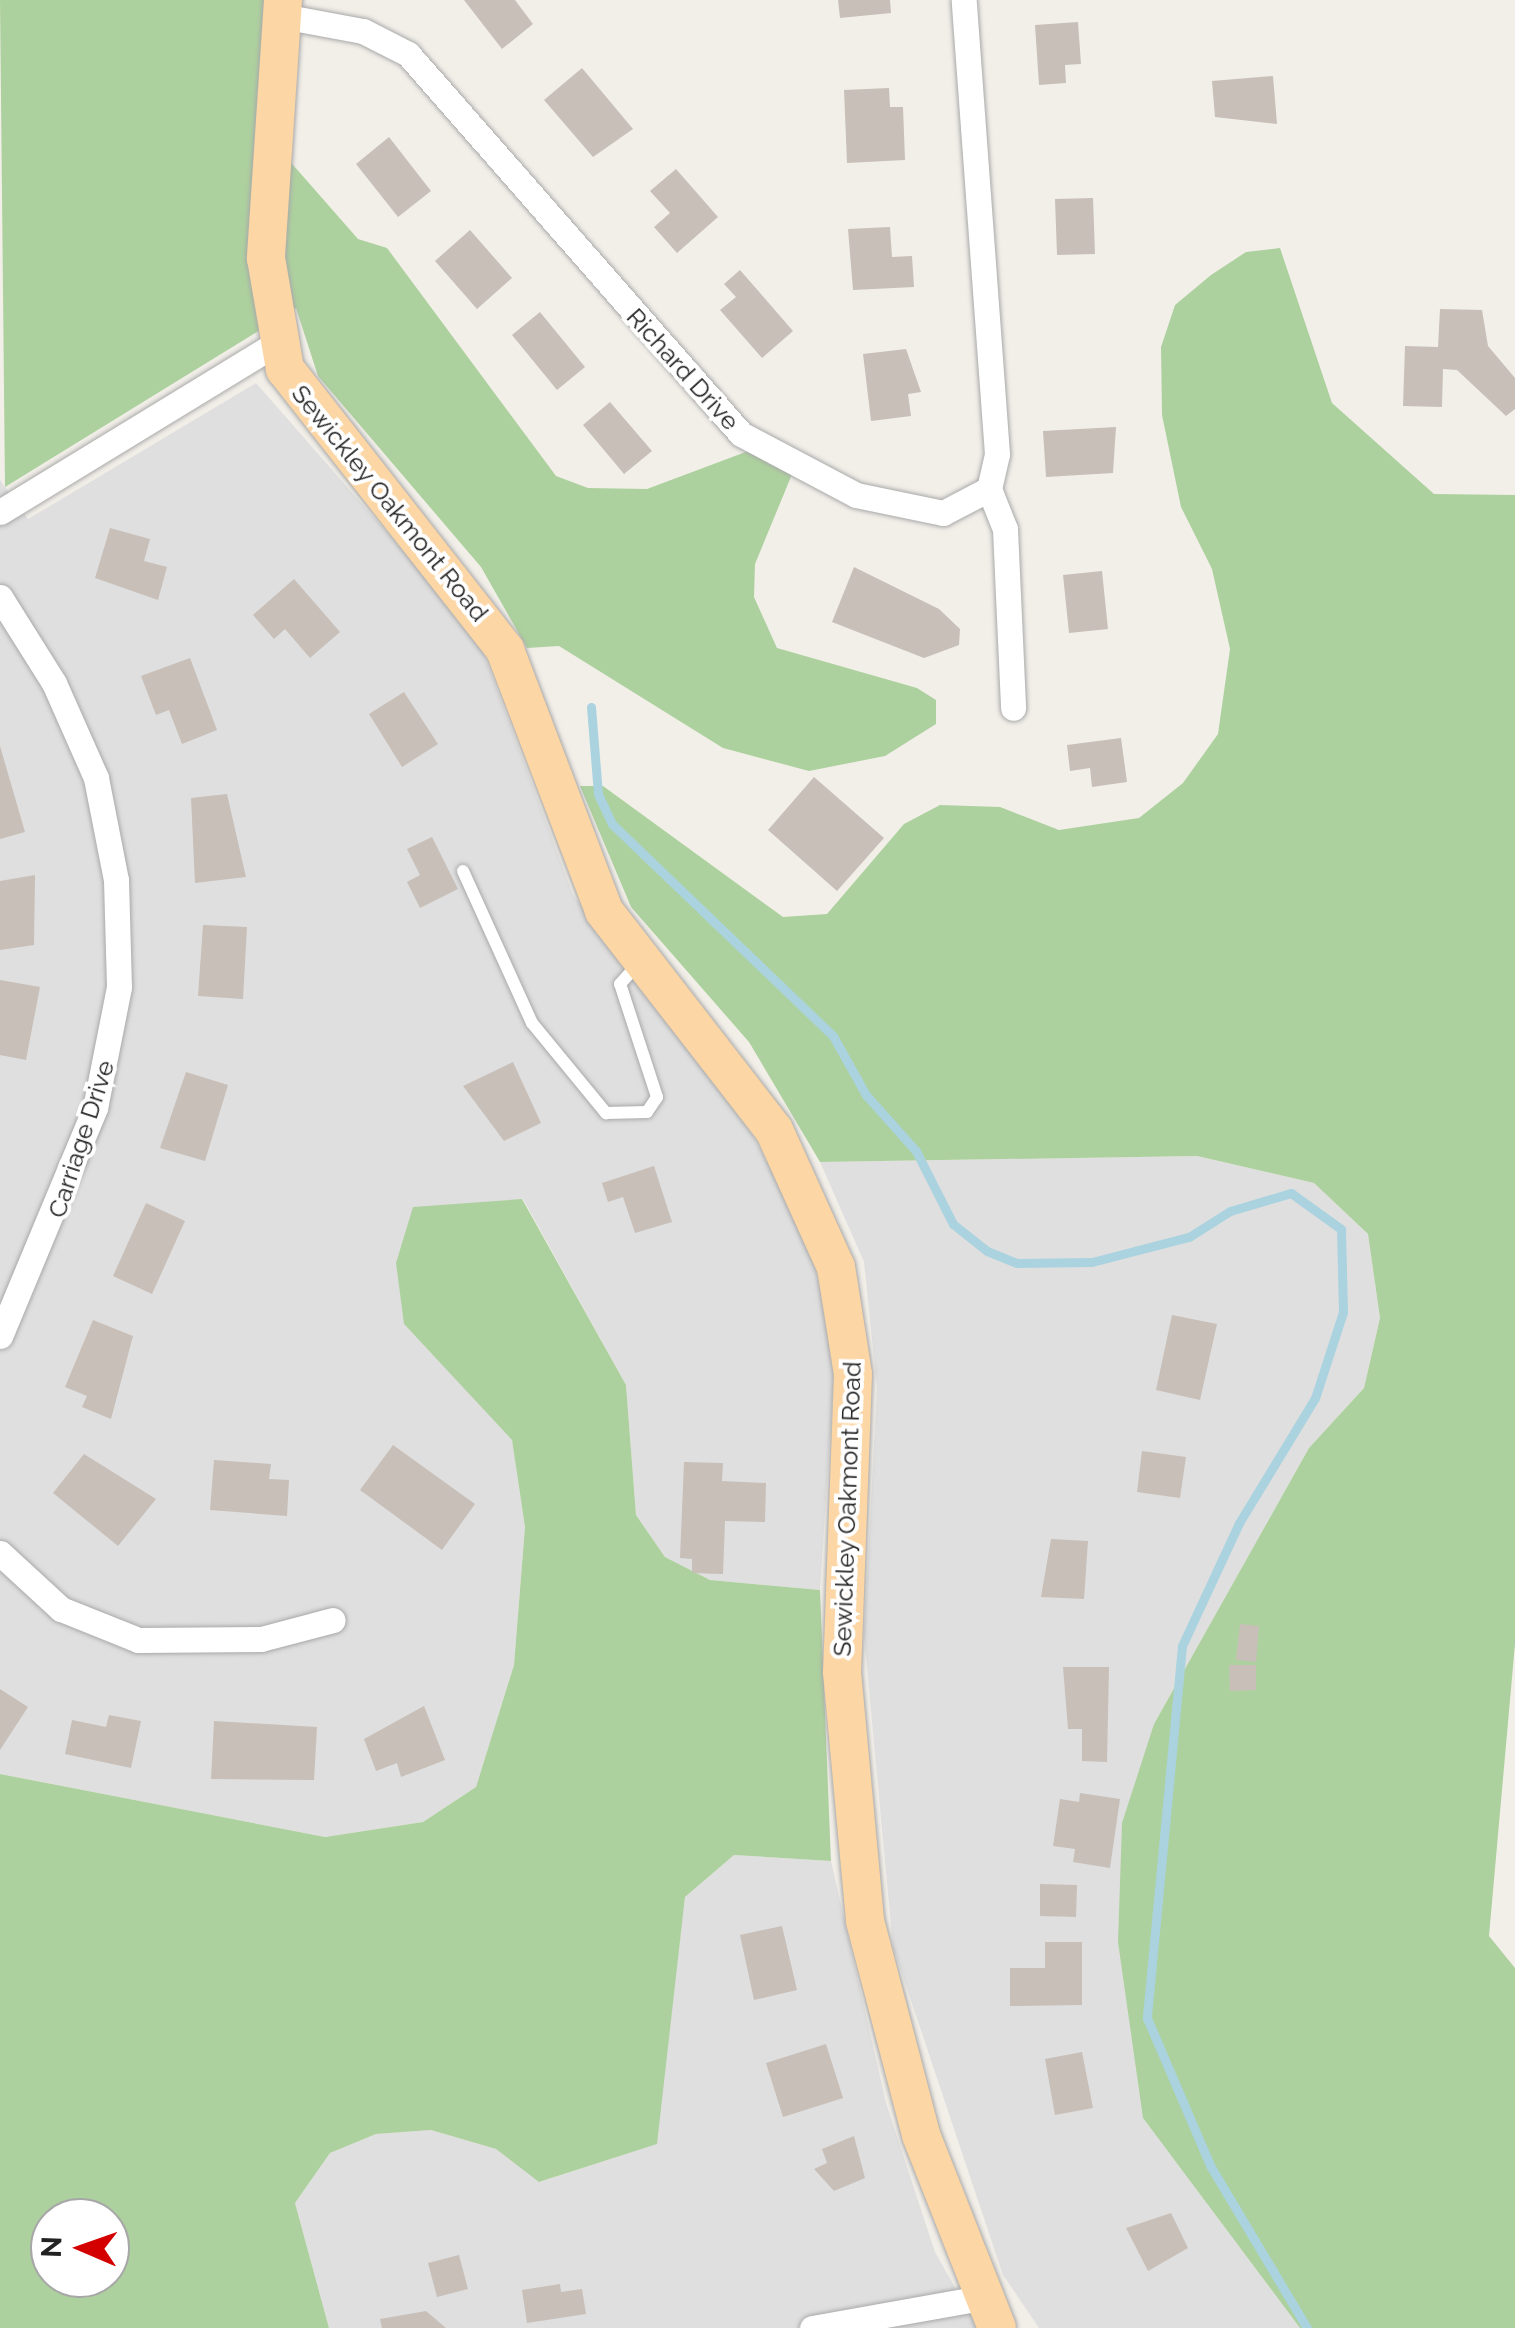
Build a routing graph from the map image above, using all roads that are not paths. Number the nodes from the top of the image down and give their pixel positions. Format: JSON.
{"nodes":[{"id":1,"x":964,"y":0,"type":"edge"},
{"id":2,"x":283,"y":8,"type":"edge"},
{"id":3,"x":275,"y":344,"type":"junction"},
{"id":4,"x":988,"y":490,"type":"junction"},
{"id":5,"x":0,"y":512,"type":"edge"},
{"id":6,"x":0,"y":597,"type":"edge"},
{"id":7,"x":1014,"y":708,"type":"dead end"},
{"id":8,"x":463,"y":871,"type":"dead end"},
{"id":9,"x":641,"y":962,"type":"junction"},
{"id":10,"x":0,"y":1336,"type":"edge"},
{"id":11,"x":0,"y":1553,"type":"edge"},
{"id":12,"x":333,"y":1620,"type":"dead end"},
{"id":13,"x":989,"y":2313,"type":"edge"},
{"id":14,"x":812,"y":2328,"type":"edge"}],
"edges":[{"from":1,"to":4,"type":"street"},
{"from":2,"to":3,"type":"main road","name":"Sewickley Oakmont Road"},
{"from":2,"to":4,"type":"street","name":"Richard Drive"},
{"from":3,"to":5,"type":"street"},
{"from":3,"to":9,"type":"main road","name":"Sewickley Oakmont Road"},
{"from":4,"to":7,"type":"street"},
{"from":6,"to":10,"type":"street","name":"Carriage Drive"},
{"from":8,"to":9,"type":"lane"},
{"from":9,"to":13,"type":"main road","name":"Sewickley Oakmont Road"},
{"from":11,"to":12,"type":"street"},
{"from":13,"to":14,"type":"street"}]}
